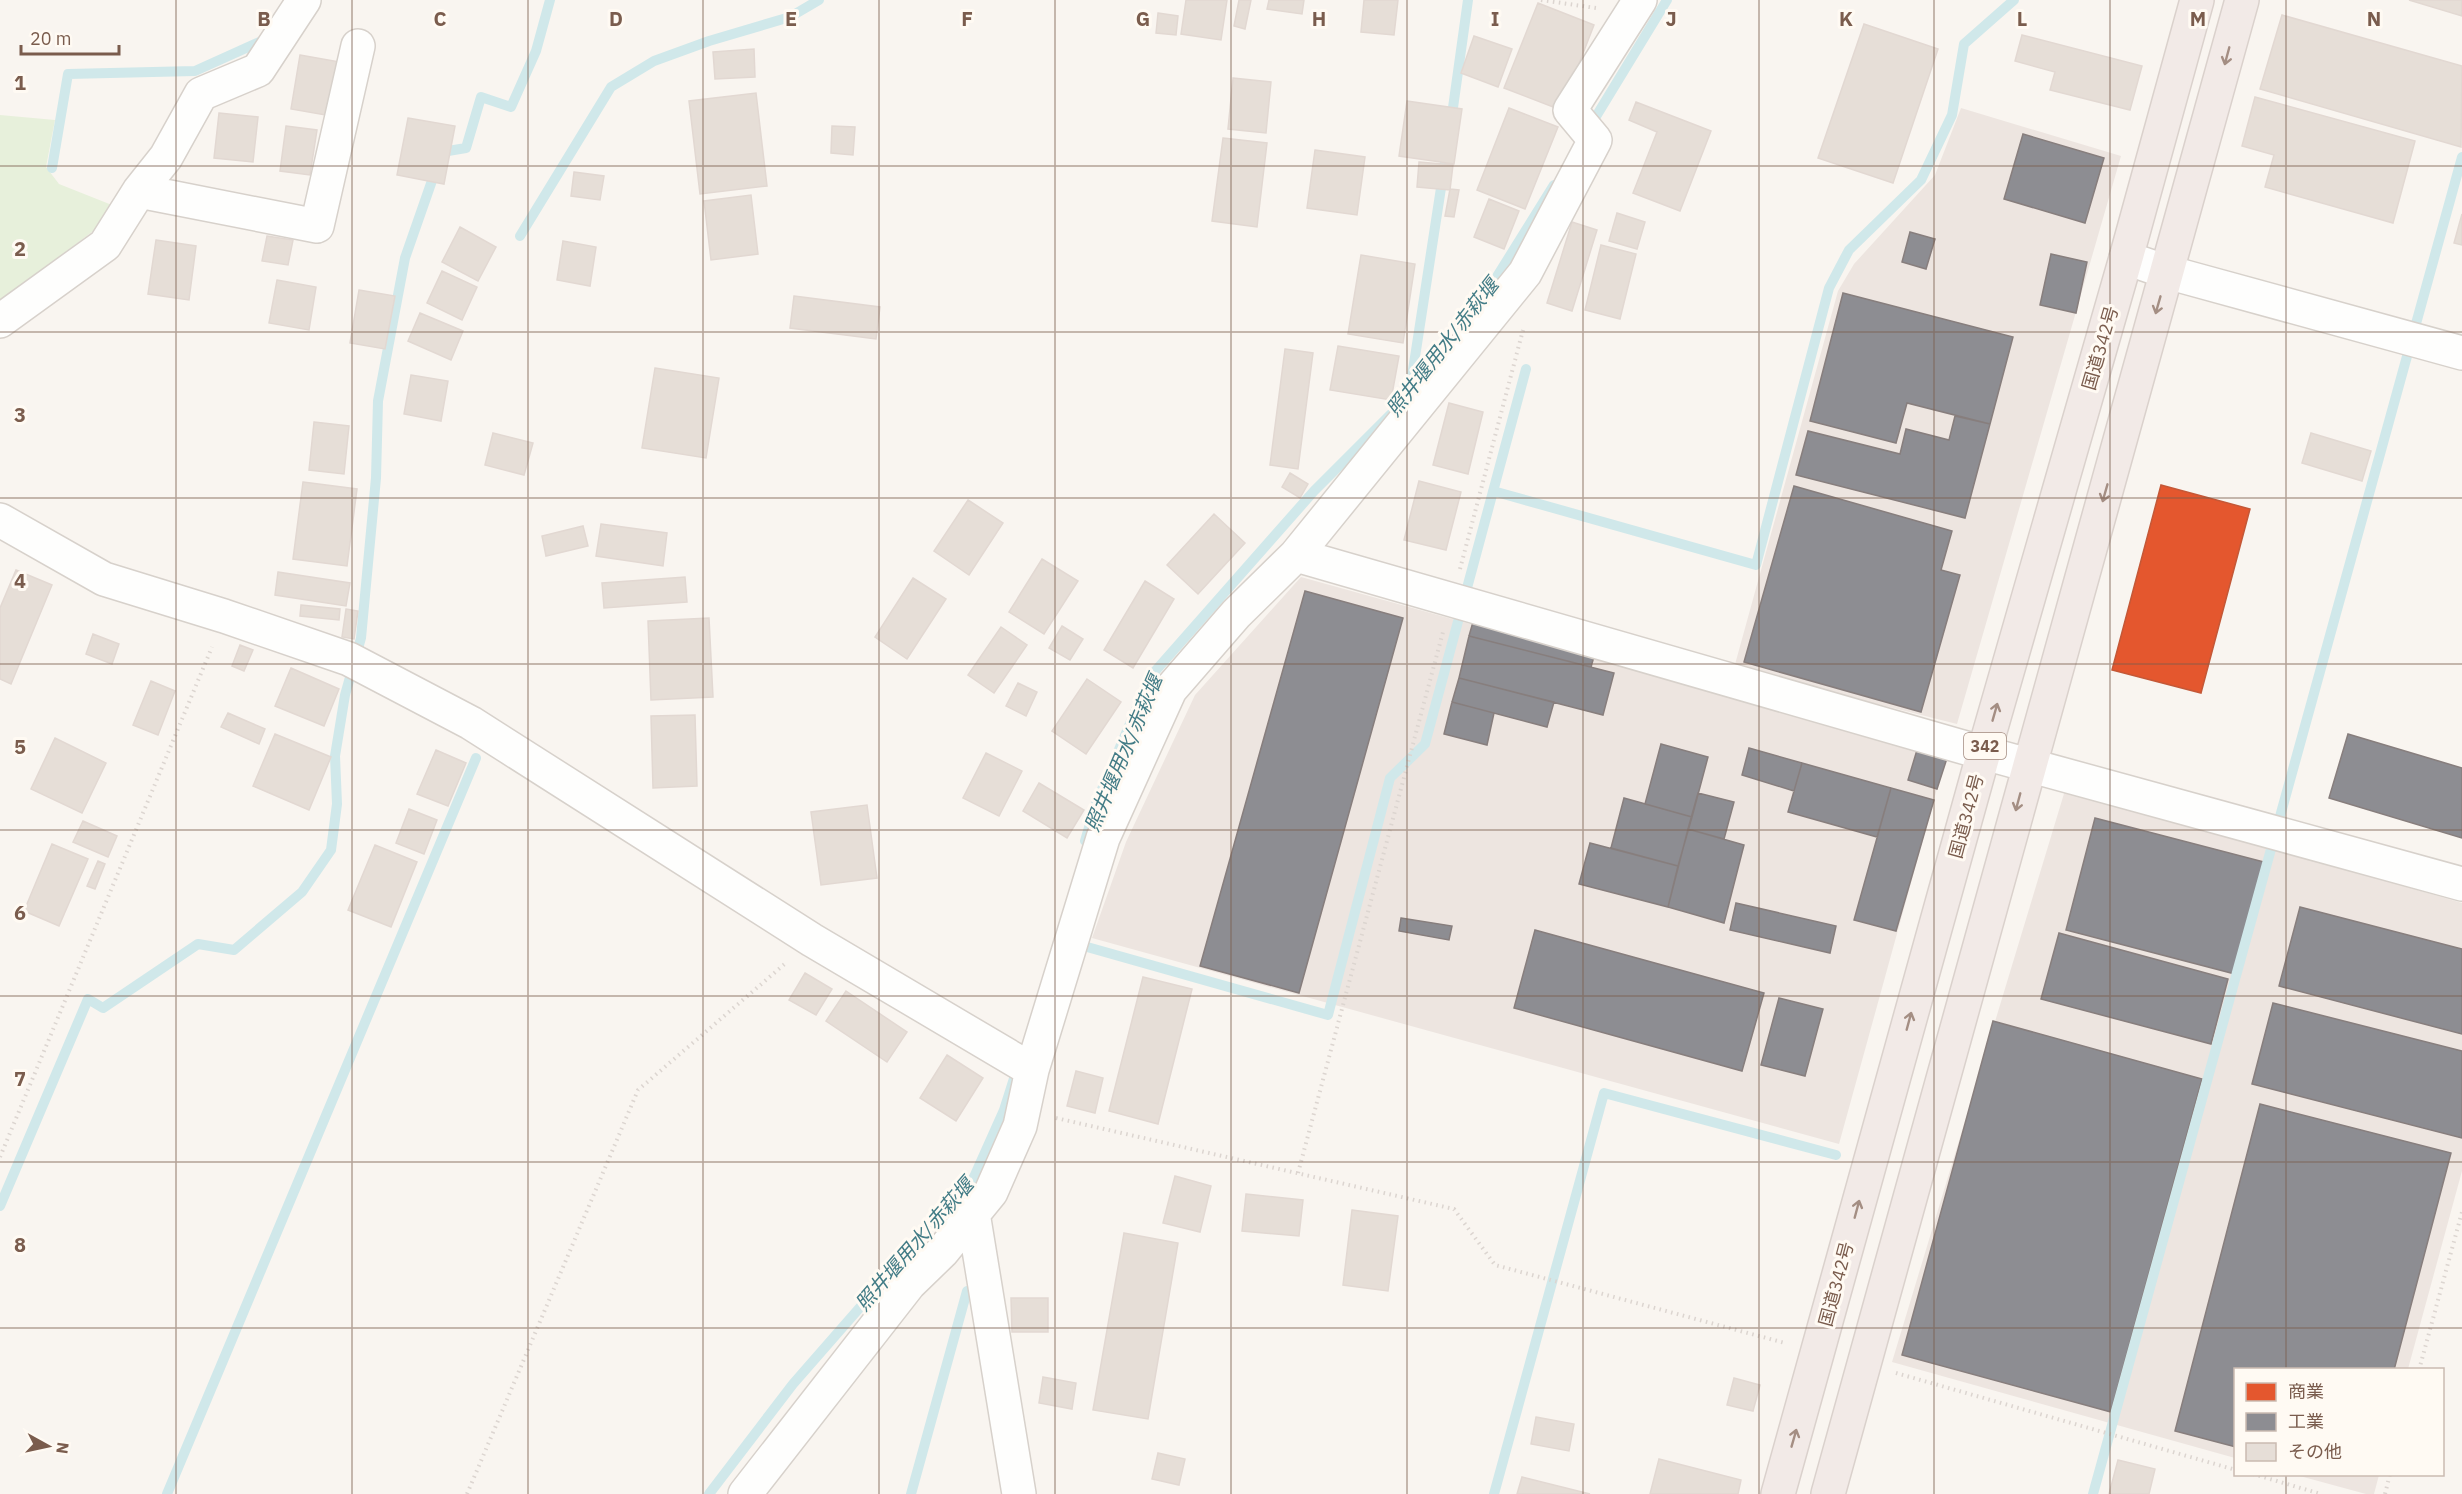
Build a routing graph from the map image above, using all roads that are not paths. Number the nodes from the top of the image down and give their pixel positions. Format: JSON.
{"nodes":[{"id":1,"x":304,"y":0,"type":"edge"},
{"id":2,"x":2197,"y":0,"type":"edge"},
{"id":3,"x":2242,"y":0,"type":"edge"},
{"id":4,"x":1636,"y":7,"type":"edge"},
{"id":5,"x":358,"y":46,"type":"dead end"},
{"id":6,"x":139,"y":191,"type":"junction"},
{"id":7,"x":2126,"y":258,"type":"junction"},
{"id":8,"x":2167,"y":272,"type":"junction"},
{"id":9,"x":0,"y":321,"type":"edge"},
{"id":10,"x":2462,"y":353,"type":"edge"},
{"id":11,"x":0,"y":520,"type":"edge"},
{"id":12,"x":1296,"y":555,"type":"junction"},
{"id":13,"x":1984,"y":753,"type":"junction"},
{"id":14,"x":2029,"y":765,"type":"junction"},
{"id":15,"x":2462,"y":884,"type":"edge"},
{"id":16,"x":1032,"y":1070,"type":"junction"},
{"id":17,"x":974,"y":1213,"type":"junction"},
{"id":18,"x":745,"y":1494,"type":"edge"},
{"id":19,"x":1019,"y":1494,"type":"edge"},
{"id":20,"x":1778,"y":1494,"type":"edge"},
{"id":21,"x":1828,"y":1494,"type":"edge"}],
"edges":[{"from":1,"to":6,"type":"street"},
{"from":2,"to":7,"type":"highway","name":"国道342号","number":"342"},
{"from":3,"to":8,"type":"highway","number":"342","one_way":true},
{"from":4,"to":12,"type":"street"},
{"from":5,"to":6,"type":"street"},
{"from":6,"to":9,"type":"street"},
{"from":7,"to":8,"type":"street"},
{"from":13,"to":7,"type":"highway","name":"国道342号","number":"342","one_way":true},
{"from":8,"to":10,"type":"street"},
{"from":8,"to":14,"type":"highway","number":"342","one_way":true},
{"from":11,"to":16,"type":"street"},
{"from":12,"to":13,"type":"street"},
{"from":12,"to":16,"type":"street"},
{"from":13,"to":14,"type":"street"},
{"from":20,"to":13,"type":"highway","name":"国道342号","number":"342","one_way":true},
{"from":14,"to":15,"type":"street"},
{"from":14,"to":21,"type":"highway","number":"342","one_way":true},
{"from":16,"to":17,"type":"street"},
{"from":17,"to":18,"type":"street"},
{"from":17,"to":19,"type":"street"}]}
